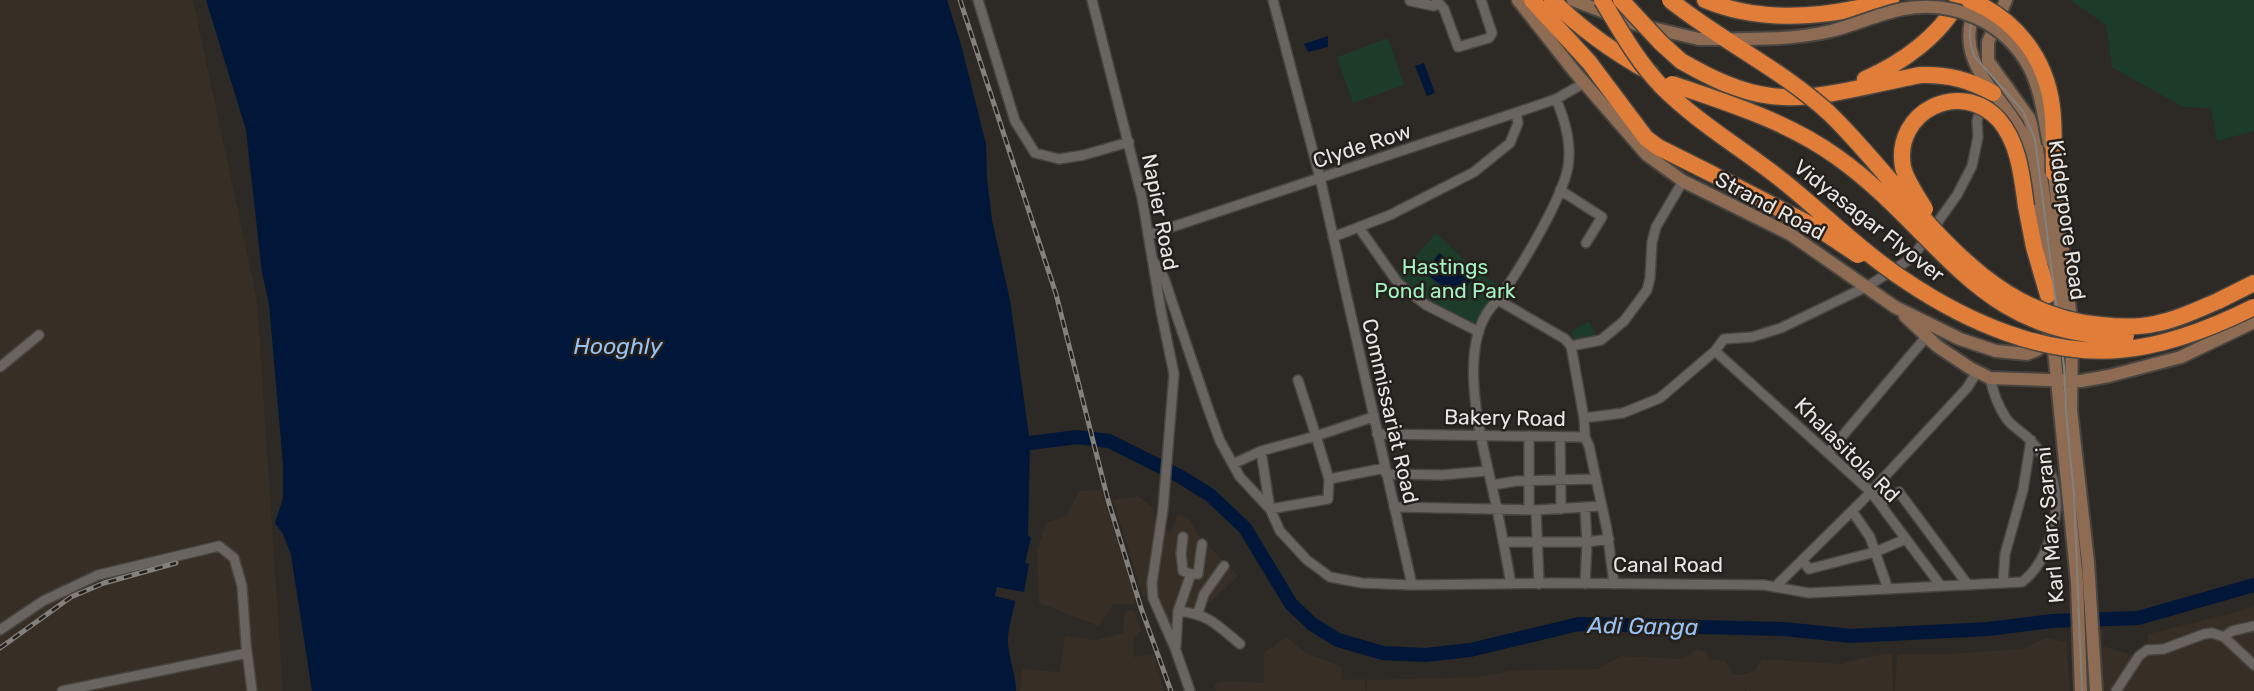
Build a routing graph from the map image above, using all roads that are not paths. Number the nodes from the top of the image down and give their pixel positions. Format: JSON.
{"nodes":[{"id":1,"x":978,"y":0,"type":"edge"},
{"id":2,"x":1092,"y":0,"type":"edge"},
{"id":3,"x":1273,"y":0,"type":"edge"},
{"id":4,"x":1481,"y":0,"type":"edge"},
{"id":5,"x":1518,"y":0,"type":"edge"},
{"id":6,"x":1532,"y":0,"type":"edge"},
{"id":7,"x":1552,"y":0,"type":"edge"},
{"id":8,"x":1573,"y":0,"type":"edge"},
{"id":9,"x":1602,"y":0,"type":"edge"},
{"id":10,"x":1621,"y":0,"type":"edge"},
{"id":11,"x":1670,"y":0,"type":"edge"},
{"id":12,"x":1705,"y":0,"type":"edge"},
{"id":13,"x":1852,"y":0,"type":"edge"},
{"id":14,"x":1891,"y":0,"type":"edge"},
{"id":15,"x":1959,"y":0,"type":"edge"},
{"id":16,"x":1969,"y":0,"type":"edge"},
{"id":17,"x":1978,"y":0,"type":"edge"},
{"id":18,"x":2006,"y":0,"type":"edge"},
{"id":19,"x":1410,"y":1,"type":"edge"},
{"id":20,"x":1438,"y":1,"type":"edge"},
{"id":21,"x":1821,"y":15,"type":"junction"},
{"id":22,"x":1982,"y":63,"type":"junction"},
{"id":23,"x":1584,"y":83,"type":"junction"},
{"id":24,"x":1838,"y":91,"type":"junction"},
{"id":25,"x":1993,"y":93,"type":"junction"},
{"id":26,"x":1556,"y":99,"type":"junction"},
{"id":27,"x":1516,"y":113,"type":"junction"},
{"id":28,"x":1129,"y":142,"type":"junction"},
{"id":29,"x":2054,"y":173,"type":"junction"},
{"id":30,"x":1320,"y":178,"type":"junction"},
{"id":31,"x":1683,"y":181,"type":"junction"},
{"id":32,"x":1560,"y":191,"type":"junction"},
{"id":33,"x":1360,"y":229,"type":"junction"},
{"id":34,"x":1148,"y":235,"type":"junction"},
{"id":35,"x":1333,"y":237,"type":"junction"},
{"id":36,"x":1945,"y":240,"type":"junction"},
{"id":37,"x":1586,"y":243,"type":"dead end"},
{"id":38,"x":1152,"y":259,"type":"junction"},
{"id":39,"x":1903,"y":280,"type":"junction"},
{"id":40,"x":2254,"y":283,"type":"edge"},
{"id":41,"x":1868,"y":286,"type":"junction"},
{"id":42,"x":2048,"y":295,"type":"junction"},
{"id":43,"x":1497,"y":300,"type":"junction"},
{"id":44,"x":2251,"y":300,"type":"edge"},
{"id":45,"x":1895,"y":307,"type":"junction"},
{"id":46,"x":2254,"y":322,"type":"edge"},
{"id":47,"x":2052,"y":331,"type":"junction"},
{"id":48,"x":1479,"y":332,"type":"junction"},
{"id":49,"x":39,"y":335,"type":"dead end"},
{"id":50,"x":1927,"y":337,"type":"junction"},
{"id":51,"x":1571,"y":346,"type":"junction"},
{"id":52,"x":1715,"y":351,"type":"junction"},
{"id":53,"x":2007,"y":352,"type":"junction"},
{"id":54,"x":2056,"y":357,"type":"joint"},
{"id":55,"x":0,"y":367,"type":"edge"},
{"id":56,"x":1977,"y":372,"type":"junction"},
{"id":57,"x":1990,"y":378,"type":"junction"},
{"id":58,"x":2007,"y":378,"type":"junction"},
{"id":59,"x":2056,"y":379,"type":"junction"},
{"id":60,"x":1298,"y":380,"type":"dead end"},
{"id":61,"x":2071,"y":380,"type":"junction"},
{"id":62,"x":1373,"y":417,"type":"junction"},
{"id":63,"x":1584,"y":418,"type":"junction"},
{"id":64,"x":1377,"y":434,"type":"junction"},
{"id":65,"x":1480,"y":434,"type":"junction"},
{"id":66,"x":1316,"y":436,"type":"junction"},
{"id":67,"x":1530,"y":436,"type":"junction"},
{"id":68,"x":1560,"y":437,"type":"junction"},
{"id":69,"x":1585,"y":438,"type":"junction"},
{"id":70,"x":2031,"y":440,"type":"junction"},
{"id":71,"x":1261,"y":451,"type":"junction"},
{"id":72,"x":1828,"y":453,"type":"junction"},
{"id":73,"x":1233,"y":464,"type":"junction"},
{"id":74,"x":1385,"y":471,"type":"junction"},
{"id":75,"x":1487,"y":471,"type":"junction"},
{"id":76,"x":1329,"y":479,"type":"junction"},
{"id":77,"x":1595,"y":479,"type":"junction"},
{"id":78,"x":1528,"y":480,"type":"junction"},
{"id":79,"x":1560,"y":480,"type":"junction"},
{"id":80,"x":1492,"y":485,"type":"junction"},
{"id":81,"x":1871,"y":492,"type":"junction"},
{"id":82,"x":1880,"y":504,"type":"junction"},
{"id":83,"x":1602,"y":506,"type":"junction"},
{"id":84,"x":1394,"y":507,"type":"junction"},
{"id":85,"x":1585,"y":508,"type":"junction"},
{"id":86,"x":1270,"y":509,"type":"junction"},
{"id":87,"x":1561,"y":509,"type":"junction"},
{"id":88,"x":1497,"y":510,"type":"junction"},
{"id":89,"x":1533,"y":510,"type":"junction"},
{"id":90,"x":1852,"y":511,"type":"junction"},
{"id":91,"x":1183,"y":537,"type":"dead end"},
{"id":92,"x":1609,"y":539,"type":"junction"},
{"id":93,"x":1906,"y":539,"type":"junction"},
{"id":94,"x":1503,"y":542,"type":"junction"},
{"id":95,"x":1539,"y":542,"type":"junction"},
{"id":96,"x":1587,"y":542,"type":"junction"},
{"id":97,"x":1202,"y":544,"type":"dead end"},
{"id":98,"x":1875,"y":552,"type":"junction"},
{"id":99,"x":1802,"y":560,"type":"junction"},
{"id":100,"x":2088,"y":562,"type":"junction"},
{"id":101,"x":1224,"y":566,"type":"dead end"},
{"id":102,"x":1192,"y":574,"type":"junction"},
{"id":103,"x":2077,"y":582,"type":"junction"},
{"id":104,"x":2003,"y":583,"type":"junction"},
{"id":105,"x":1511,"y":584,"type":"junction"},
{"id":106,"x":1539,"y":584,"type":"junction"},
{"id":107,"x":1585,"y":584,"type":"junction"},
{"id":108,"x":1614,"y":584,"type":"junction"},
{"id":109,"x":1412,"y":585,"type":"junction"},
{"id":110,"x":1968,"y":585,"type":"junction"},
{"id":111,"x":1941,"y":586,"type":"junction"},
{"id":112,"x":1775,"y":587,"type":"junction"},
{"id":113,"x":1888,"y":589,"type":"junction"},
{"id":114,"x":1178,"y":611,"type":"junction"},
{"id":115,"x":1198,"y":613,"type":"junction"},
{"id":116,"x":2254,"y":626,"type":"edge"},
{"id":117,"x":0,"y":630,"type":"edge"},
{"id":118,"x":2224,"y":636,"type":"junction"},
{"id":119,"x":1240,"y":644,"type":"dead end"},
{"id":120,"x":1175,"y":648,"type":"junction"},
{"id":121,"x":247,"y":653,"type":"junction"},
{"id":122,"x":2254,"y":664,"type":"edge"},
{"id":123,"x":62,"y":691,"type":"edge"},
{"id":124,"x":252,"y":691,"type":"edge"},
{"id":125,"x":1190,"y":691,"type":"edge"},
{"id":126,"x":2081,"y":691,"type":"edge"},
{"id":127,"x":2096,"y":691,"type":"edge"},
{"id":128,"x":2116,"y":691,"type":"edge"}],
"edges":[{"from":1,"to":28,"type":"street"},
{"from":2,"to":28,"type":"street","name":"Napier Road"},
{"from":3,"to":30,"type":"street","name":"Commissariat Road"},
{"from":4,"to":20,"type":"street"},
{"from":5,"to":23,"type":"main road","name":"Strand Road"},
{"from":6,"to":39,"type":"highway","bridge":true},
{"from":7,"to":44,"type":"highway","bridge":true},
{"from":8,"to":29,"type":"main road","bridge":true},
{"from":9,"to":39,"type":"highway","name":"Vidyasagar Flyover","bridge":true},
{"from":10,"to":24,"type":"highway","bridge":true},
{"from":11,"to":36,"type":"highway","name":"Vidyasagar Flyover","bridge":true},
{"from":12,"to":21,"type":"highway"},
{"from":13,"to":21,"type":"main road"},
{"from":14,"to":21,"type":"highway"},
{"from":15,"to":24,"type":"highway"},
{"from":16,"to":29,"type":"highway","bridge":true},
{"from":17,"to":22,"type":"main road","name":"Kidderpore Road"},
{"from":18,"to":22,"type":"main road"},
{"from":19,"to":20,"type":"street"},
{"from":22,"to":25,"type":"main road","name":"Kidderpore Road"},
{"from":22,"to":61,"type":"main road","name":"Kidderpore Road"},
{"from":23,"to":26,"type":"street","name":"Clyde Row"},
{"from":23,"to":31,"type":"main road","name":"Strand Road"},
{"from":24,"to":25,"type":"highway"},
{"from":25,"to":41,"type":"street","name":"Bakery Road"},
{"from":25,"to":42,"type":"main road","name":"Kidderpore Road"},
{"from":26,"to":27,"type":"street","name":"Clyde Row"},
{"from":26,"to":32,"type":"street"},
{"from":27,"to":30,"type":"street","name":"Clyde Row"},
{"from":27,"to":33,"type":"street"},
{"from":28,"to":34,"type":"street","name":"Napier Road"},
{"from":29,"to":61,"type":"main road"},
{"from":30,"to":34,"type":"street","name":"Clyde Row"},
{"from":30,"to":35,"type":"street","name":"Commissariat Road"},
{"from":31,"to":41,"type":"main road","name":"Strand Road"},
{"from":31,"to":51,"type":"street"},
{"from":32,"to":37,"type":"street"},
{"from":32,"to":43,"type":"street"},
{"from":33,"to":35,"type":"street"},
{"from":33,"to":48,"type":"street"},
{"from":34,"to":38,"type":"street","name":"Napier Road"},
{"from":35,"to":62,"type":"street","name":"Commissariat Road"},
{"from":36,"to":40,"type":"highway","name":"Vidyasagar Flyover","bridge":true},
{"from":36,"to":42,"type":"highway","bridge":true},
{"from":38,"to":73,"type":"street","name":"Canal Road"},
{"from":38,"to":120,"type":"street","name":"Napier Road"},
{"from":39,"to":44,"type":"highway","name":"Vidyasagar Flyover","bridge":true},
{"from":41,"to":45,"type":"main road","name":"Strand Road"},
{"from":41,"to":52,"type":"street","name":"Bakery Road"},
{"from":42,"to":47,"type":"main road","name":"Kidderpore Road"},
{"from":43,"to":48,"type":"street"},
{"from":43,"to":51,"type":"street"},
{"from":45,"to":50,"type":"main road"},
{"from":45,"to":53,"type":"main road","name":"Strand Road"},
{"from":46,"to":61,"type":"main road"},
{"from":47,"to":53,"type":"main road","name":"Strand Road"},
{"from":47,"to":54,"type":"main road","name":"Kidderpore Road"},
{"from":48,"to":65,"type":"street"},
{"from":49,"to":55,"type":"street"},
{"from":50,"to":56,"type":"main road"},
{"from":50,"to":72,"type":"street"},
{"from":51,"to":63,"type":"street"},
{"from":52,"to":63,"type":"street","name":"Bakery Road"},
{"from":52,"to":72,"type":"street","name":"Khalasitola Rd"},
{"from":53,"to":58,"type":"main road"},
{"from":54,"to":59,"type":"main road","name":"Karl Marx Sarani"},
{"from":56,"to":57,"type":"main road"},
{"from":56,"to":81,"type":"street"},
{"from":57,"to":58,"type":"main road"},
{"from":57,"to":70,"type":"street","name":"Canal Road"},
{"from":58,"to":59,"type":"main road"},
{"from":59,"to":61,"type":"main road"},
{"from":59,"to":103,"type":"main road","name":"Karl Marx Sarani"},
{"from":60,"to":66,"type":"street"},
{"from":61,"to":100,"type":"main road"},
{"from":62,"to":64,"type":"street","name":"Commissariat Road"},
{"from":62,"to":66,"type":"street"},
{"from":63,"to":69,"type":"street","name":"Bakery Road"},
{"from":64,"to":65,"type":"street","name":"Bakery Road"},
{"from":64,"to":74,"type":"street","name":"Commissariat Road"},
{"from":65,"to":67,"type":"street","name":"Bakery Road"},
{"from":65,"to":75,"type":"street"},
{"from":66,"to":71,"type":"street"},
{"from":66,"to":76,"type":"street"},
{"from":67,"to":68,"type":"street","name":"Bakery Road"},
{"from":67,"to":78,"type":"street"},
{"from":68,"to":69,"type":"street","name":"Bakery Road"},
{"from":68,"to":79,"type":"street"},
{"from":69,"to":77,"type":"street"},
{"from":70,"to":104,"type":"street"},
{"from":70,"to":104,"type":"street","name":"Canal Road"},
{"from":71,"to":73,"type":"street"},
{"from":71,"to":86,"type":"street"},
{"from":72,"to":81,"type":"street","name":"Khalasitola Rd"},
{"from":73,"to":86,"type":"street","name":"Canal Road"},
{"from":74,"to":75,"type":"street"},
{"from":74,"to":76,"type":"street"},
{"from":74,"to":84,"type":"street","name":"Commissariat Road"},
{"from":75,"to":80,"type":"street"},
{"from":76,"to":86,"type":"street"},
{"from":77,"to":79,"type":"street"},
{"from":77,"to":83,"type":"street"},
{"from":78,"to":79,"type":"street"},
{"from":78,"to":80,"type":"street"},
{"from":78,"to":89,"type":"street"},
{"from":79,"to":87,"type":"street"},
{"from":80,"to":88,"type":"street"},
{"from":81,"to":82,"type":"street","name":"Khalasitola Rd"},
{"from":81,"to":90,"type":"street"},
{"from":82,"to":93,"type":"street","name":"Khalasitola Rd"},
{"from":82,"to":110,"type":"street"},
{"from":83,"to":85,"type":"street"},
{"from":83,"to":92,"type":"street"},
{"from":84,"to":88,"type":"street"},
{"from":84,"to":109,"type":"street","name":"Commissariat Road"},
{"from":85,"to":87,"type":"street"},
{"from":85,"to":96,"type":"street"},
{"from":86,"to":109,"type":"street","name":"Canal Road"},
{"from":87,"to":89,"type":"street"},
{"from":88,"to":89,"type":"street"},
{"from":88,"to":94,"type":"street"},
{"from":89,"to":95,"type":"street"},
{"from":90,"to":98,"type":"street"},
{"from":90,"to":99,"type":"street"},
{"from":91,"to":102,"type":"street"},
{"from":92,"to":96,"type":"street"},
{"from":92,"to":108,"type":"street"},
{"from":93,"to":98,"type":"street"},
{"from":93,"to":111,"type":"street","name":"Khalasitola Rd"},
{"from":94,"to":95,"type":"street"},
{"from":94,"to":105,"type":"street"},
{"from":95,"to":96,"type":"street"},
{"from":95,"to":106,"type":"street"},
{"from":96,"to":107,"type":"street"},
{"from":97,"to":102,"type":"street"},
{"from":98,"to":99,"type":"street"},
{"from":98,"to":113,"type":"street"},
{"from":99,"to":112,"type":"street"},
{"from":100,"to":103,"type":"main road"},
{"from":100,"to":127,"type":"main road"},
{"from":101,"to":115,"type":"street"},
{"from":102,"to":114,"type":"street"},
{"from":103,"to":126,"type":"main road","name":"Karl Marx Sarani"},
{"from":104,"to":110,"type":"street","name":"Canal Road"},
{"from":105,"to":106,"type":"street","name":"Canal Road"},
{"from":105,"to":109,"type":"street","name":"Canal Road"},
{"from":106,"to":107,"type":"street","name":"Canal Road"},
{"from":107,"to":108,"type":"street","name":"Canal Road"},
{"from":108,"to":112,"type":"street","name":"Canal Road"},
{"from":110,"to":111,"type":"street","name":"Canal Road"},
{"from":111,"to":113,"type":"street","name":"Canal Road"},
{"from":112,"to":113,"type":"street","name":"Canal Road"},
{"from":114,"to":115,"type":"street"},
{"from":114,"to":120,"type":"street"},
{"from":115,"to":119,"type":"street"},
{"from":116,"to":118,"type":"street"},
{"from":117,"to":121,"type":"street"},
{"from":118,"to":122,"type":"street"},
{"from":118,"to":128,"type":"street"},
{"from":120,"to":125,"type":"street","name":"Napier Road"},
{"from":121,"to":123,"type":"street"},
{"from":121,"to":124,"type":"street"}]}
